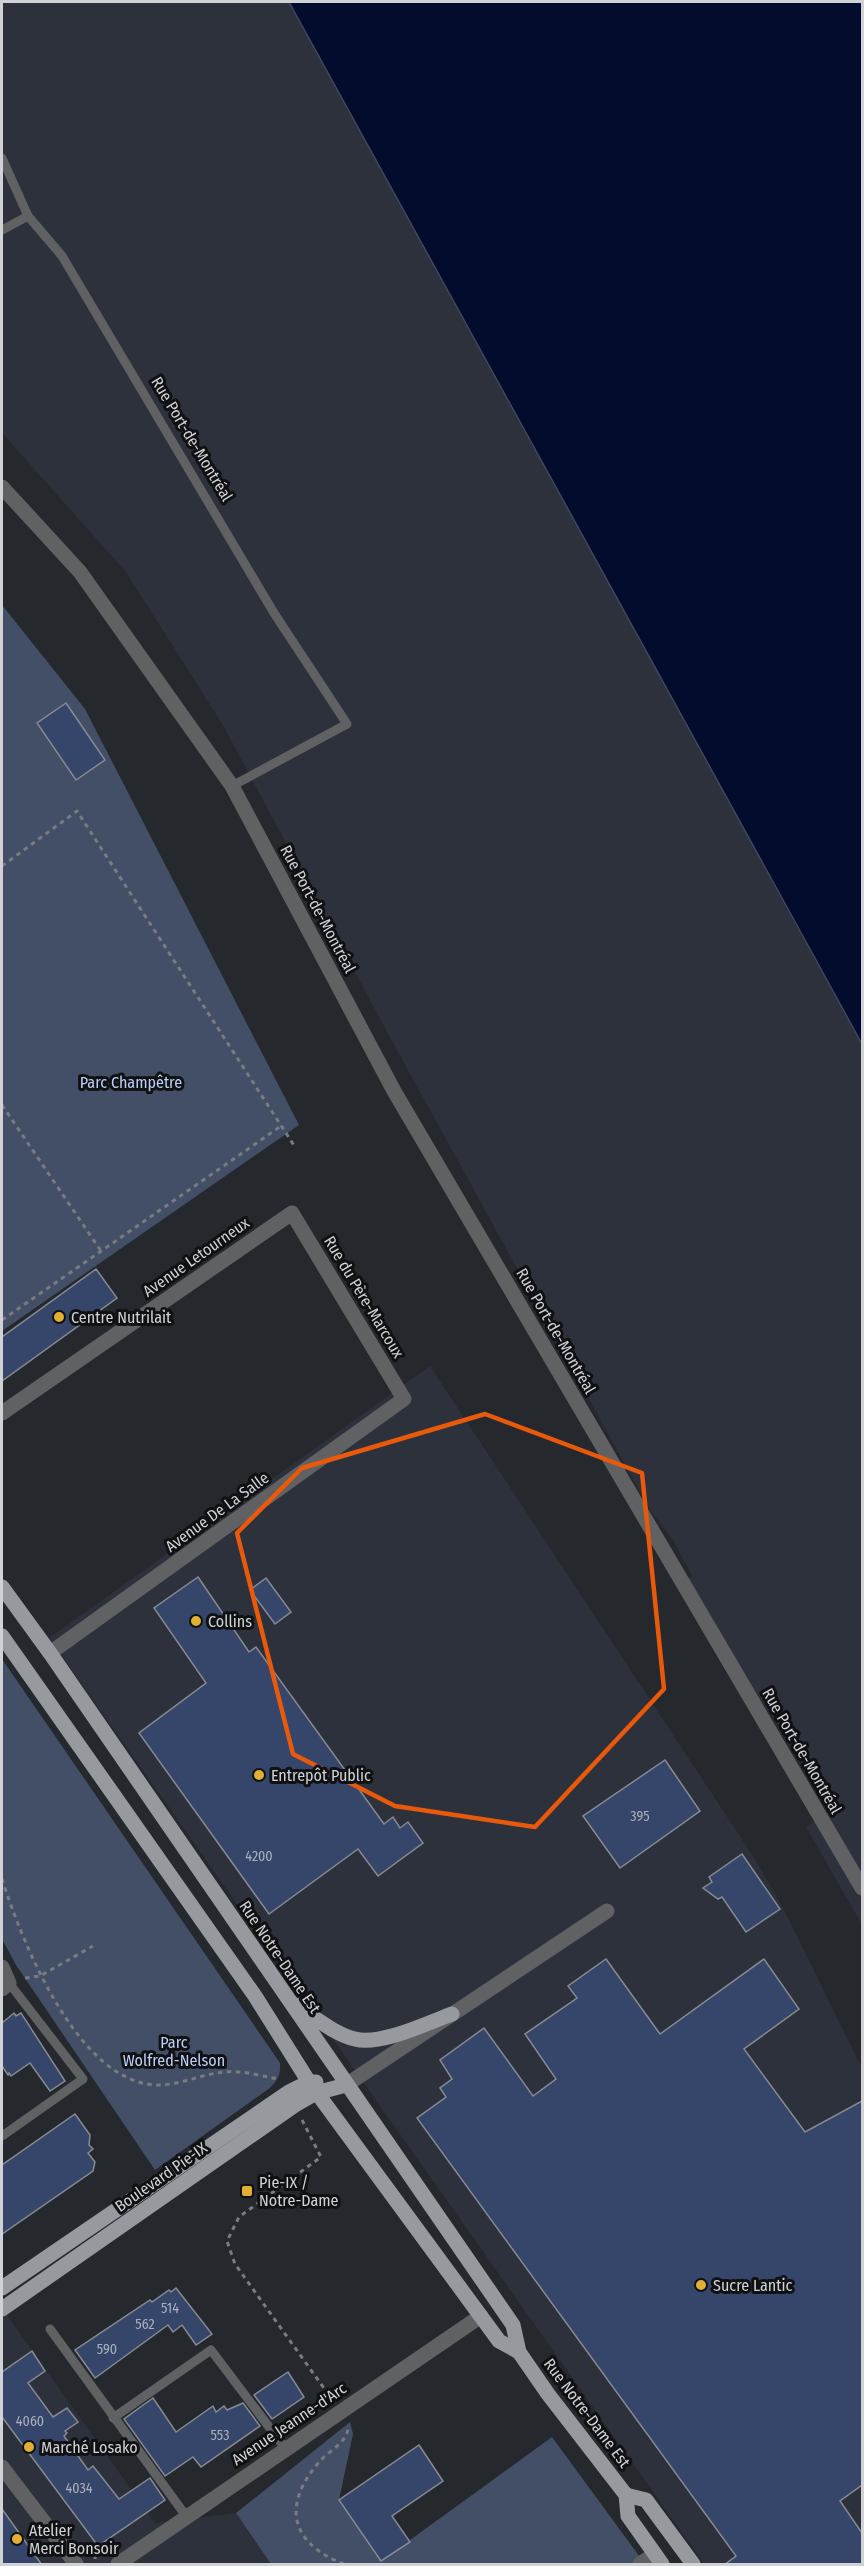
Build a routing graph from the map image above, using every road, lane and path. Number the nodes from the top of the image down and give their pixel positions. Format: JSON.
{"nodes":[{"id":1,"x":2,"y":158,"type":"edge"},
{"id":2,"x":28,"y":216,"type":"junction"},
{"id":3,"x":2,"y":230,"type":"edge"},
{"id":4,"x":2,"y":487,"type":"edge"},
{"id":5,"x":232,"y":786,"type":"junction"},
{"id":6,"x":2,"y":866,"type":"edge"},
{"id":7,"x":2,"y":1105,"type":"edge"},
{"id":8,"x":281,"y":1125,"type":"junction"},
{"id":9,"x":295,"y":1147,"type":"dead end"},
{"id":10,"x":292,"y":1213,"type":"joint"},
{"id":11,"x":101,"y":1251,"type":"junction"},
{"id":12,"x":2,"y":1320,"type":"edge"},
{"id":13,"x":404,"y":1399,"type":"joint"},
{"id":14,"x":2,"y":1413,"type":"edge"},
{"id":15,"x":2,"y":1587,"type":"edge"},
{"id":16,"x":2,"y":1636,"type":"edge"},
{"id":17,"x":50,"y":1653,"type":"junction"},
{"id":18,"x":2,"y":1879,"type":"edge"},
{"id":19,"x":862,"y":1888,"type":"edge"},
{"id":20,"x":607,"y":1911,"type":"dead end"},
{"id":21,"x":93,"y":1946,"type":"dead end"},
{"id":22,"x":2,"y":1967,"type":"edge"},
{"id":23,"x":40,"y":1976,"type":"junction"},
{"id":24,"x":5,"y":1986,"type":"edge"},
{"id":25,"x":290,"y":2002,"type":"junction"},
{"id":26,"x":452,"y":2014,"type":"junction"},
{"id":27,"x":281,"y":2080,"type":"dead end"},
{"id":28,"x":346,"y":2085,"type":"junction"},
{"id":29,"x":312,"y":2087,"type":"junction"},
{"id":30,"x":2,"y":2136,"type":"edge"},
{"id":31,"x":321,"y":2157,"type":"dead end"},
{"id":32,"x":4,"y":2283,"type":"edge"},
{"id":33,"x":2,"y":2309,"type":"edge"},
{"id":34,"x":481,"y":2316,"type":"junction"},
{"id":35,"x":50,"y":2329,"type":"dead end"},
{"id":36,"x":519,"y":2352,"type":"junction"},
{"id":37,"x":340,"y":2411,"type":"junction"},
{"id":38,"x":113,"y":2418,"type":"junction"},
{"id":39,"x":285,"y":2448,"type":"junction"},
{"id":40,"x":2,"y":2467,"type":"edge"},
{"id":41,"x":626,"y":2495,"type":"junction"},
{"id":42,"x":186,"y":2516,"type":"junction"},
{"id":43,"x":96,"y":2551,"type":"dead end"},
{"id":44,"x":95,"y":2559,"type":"dead end"},
{"id":45,"x":659,"y":2559,"type":"edge"},
{"id":46,"x":76,"y":2565,"type":"edge"},
{"id":47,"x":118,"y":2565,"type":"edge"},
{"id":48,"x":344,"y":2565,"type":"edge"},
{"id":49,"x":640,"y":2565,"type":"edge"},
{"id":50,"x":693,"y":2565,"type":"edge"}],
"edges":[{"from":1,"to":2,"type":"lane","name":"Rue Port-de-Montréal"},
{"from":2,"to":3,"type":"lane"},
{"from":2,"to":5,"type":"lane","name":"Rue Port-de-Montréal"},
{"from":4,"to":5,"type":"street","name":"Rue Port-de-Montréal"},
{"from":5,"to":19,"type":"street","name":"Rue Port-de-Montréal"},
{"from":6,"to":8,"type":"path"},
{"from":7,"to":11,"type":"path"},
{"from":8,"to":9,"type":"path"},
{"from":8,"to":11,"type":"path"},
{"from":10,"to":13,"type":"street","name":"Rue du Père-Marcoux"},
{"from":10,"to":14,"type":"street","name":"Avenue Letourneux"},
{"from":11,"to":12,"type":"path"},
{"from":13,"to":17,"type":"street","name":"Avenue De La Salle"},
{"from":15,"to":17,"type":"main road","name":"Rue Notre-Dame Est"},
{"from":16,"to":29,"type":"main road","name":"Rue Notre-Dame Est"},
{"from":17,"to":25,"type":"main road","name":"Rue Notre-Dame Est"},
{"from":18,"to":23,"type":"path"},
{"from":20,"to":26,"type":"street"},
{"from":21,"to":23,"type":"path"},
{"from":22,"to":24,"type":"street"},
{"from":23,"to":27,"type":"path"},
{"from":24,"to":30,"type":"lane"},
{"from":25,"to":26,"type":"main road"},
{"from":25,"to":28,"type":"main road","name":"Rue Notre-Dame Est"},
{"from":26,"to":28,"type":"street"},
{"from":28,"to":29,"type":"main road"},
{"from":28,"to":36,"type":"main road","name":"Rue Notre-Dame Est"},
{"from":29,"to":32,"type":"main road","name":"Boulevard Pie-IX"},
{"from":29,"to":33,"type":"main road","name":"Boulevard Pie-IX"},
{"from":29,"to":34,"type":"main road","name":"Rue Notre-Dame Est"},
{"from":31,"to":37,"type":"path"},
{"from":34,"to":36,"type":"main road","name":"Rue Notre-Dame Est"},
{"from":34,"to":37,"type":"street","name":"Avenue Jeanne-d'Arc"},
{"from":35,"to":38,"type":"lane"},
{"from":36,"to":41,"type":"main road","name":"Rue Notre-Dame Est"},
{"from":37,"to":39,"type":"street","name":"Avenue Jeanne-d'Arc"},
{"from":37,"to":48,"type":"path"},
{"from":38,"to":39,"type":"lane"},
{"from":38,"to":42,"type":"lane"},
{"from":39,"to":42,"type":"street","name":"Avenue Jeanne-d'Arc"},
{"from":40,"to":46,"type":"street"},
{"from":41,"to":45,"type":"main road","name":"Rue Notre-Dame Est"},
{"from":41,"to":50,"type":"main road","name":"Rue Notre-Dame Est"},
{"from":42,"to":47,"type":"street","name":"Avenue Jeanne-d'Arc"},
{"from":43,"to":44,"type":"path"},
{"from":45,"to":49,"type":"street"}]}
